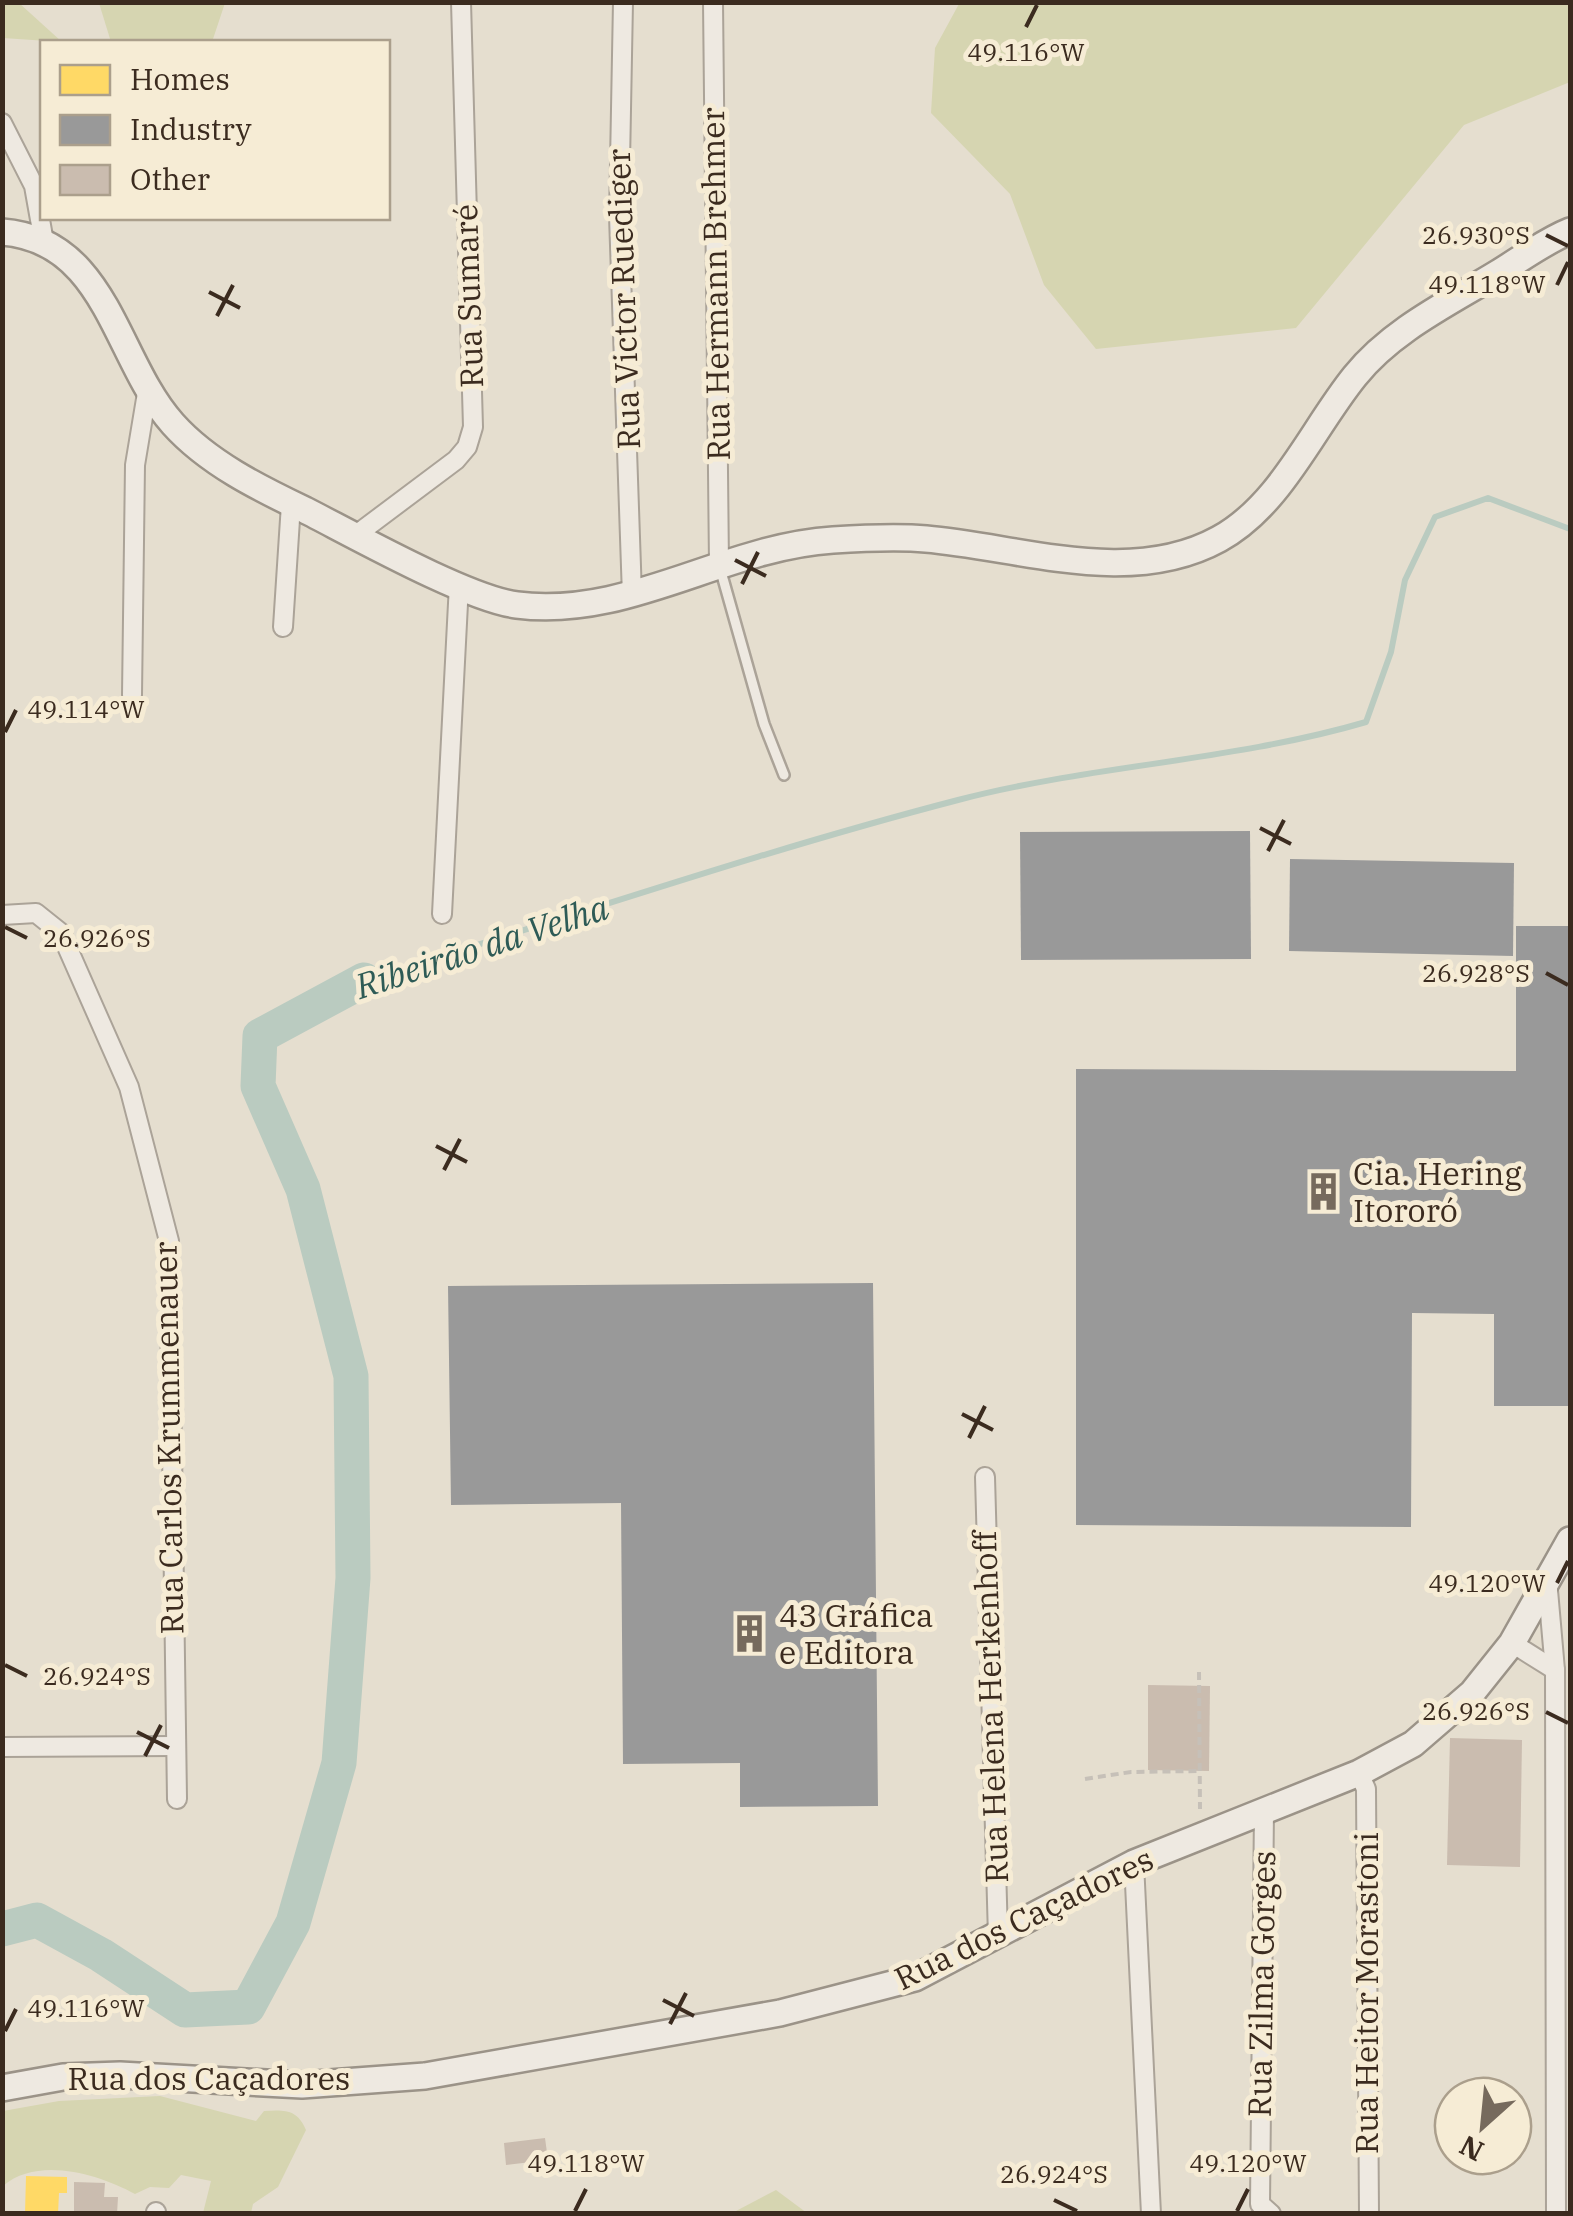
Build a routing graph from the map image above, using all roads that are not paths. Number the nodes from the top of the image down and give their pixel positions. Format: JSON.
{"nodes":[{"id":1,"x":461,"y":2,"type":"edge"},
{"id":2,"x":623,"y":2,"type":"edge"},
{"id":3,"x":713,"y":2,"type":"edge"},
{"id":4,"x":2,"y":122,"type":"edge"},
{"id":5,"x":40,"y":220,"type":"edge"},
{"id":6,"x":40,"y":220,"type":"edge"},
{"id":7,"x":2,"y":232,"type":"edge"},
{"id":8,"x":1570,"y":232,"type":"edge"},
{"id":9,"x":44,"y":242,"type":"junction"},
{"id":10,"x":148,"y":386,"type":"junction"},
{"id":11,"x":291,"y":504,"type":"junction"},
{"id":12,"x":356,"y":536,"type":"junction"},
{"id":13,"x":719,"y":565,"type":"junction"},
{"id":14,"x":459,"y":584,"type":"junction"},
{"id":15,"x":632,"y":596,"type":"junction"},
{"id":16,"x":283,"y":627,"type":"dead end"},
{"id":17,"x":132,"y":695,"type":"dead end"},
{"id":18,"x":784,"y":775,"type":"dead end"},
{"id":19,"x":442,"y":914,"type":"dead end"},
{"id":20,"x":2,"y":916,"type":"edge"},
{"id":21,"x":984,"y":1477,"type":"dead end"},
{"id":22,"x":1570,"y":1540,"type":"edge"},
{"id":23,"x":1546,"y":1578,"type":"junction"},
{"id":24,"x":1512,"y":1643,"type":"junction"},
{"id":25,"x":1555,"y":1670,"type":"junction"},
{"id":26,"x":174,"y":1746,"type":"junction"},
{"id":27,"x":2,"y":1747,"type":"edge"},
{"id":28,"x":1360,"y":1773,"type":"junction"},
{"id":29,"x":178,"y":1799,"type":"dead end"},
{"id":30,"x":1264,"y":1810,"type":"junction"},
{"id":31,"x":1134,"y":1863,"type":"junction"},
{"id":32,"x":998,"y":1937,"type":"junction"},
{"id":33,"x":2,"y":2088,"type":"edge"},
{"id":34,"x":1563,"y":2151,"type":"edge"},
{"id":35,"x":1152,"y":2214,"type":"edge"},
{"id":36,"x":1270,"y":2214,"type":"edge"},
{"id":37,"x":1369,"y":2214,"type":"edge"},
{"id":38,"x":1556,"y":2214,"type":"edge"}],
"edges":[{"from":1,"to":12,"type":"street","name":"Rua Sumaré"},
{"from":2,"to":15,"type":"street","name":"Rua Victor Ruediger"},
{"from":3,"to":13,"type":"street","name":"Rua Hermann Brehmer"},
{"from":4,"to":5,"type":"street"},
{"from":6,"to":9,"type":"street"},
{"from":7,"to":9,"type":"main road"},
{"from":8,"to":13,"type":"main road"},
{"from":9,"to":10,"type":"main road"},
{"from":10,"to":11,"type":"main road"},
{"from":10,"to":17,"type":"street"},
{"from":11,"to":12,"type":"main road"},
{"from":11,"to":16,"type":"street"},
{"from":12,"to":14,"type":"main road"},
{"from":13,"to":15,"type":"main road"},
{"from":13,"to":18,"type":"lane"},
{"from":14,"to":15,"type":"main road"},
{"from":14,"to":19,"type":"street"},
{"from":20,"to":26,"type":"street","name":"Rua Carlos Krummenauer"},
{"from":21,"to":32,"type":"street","name":"Rua Helena Herkenhoff"},
{"from":22,"to":23,"type":"main road","name":"Rua dos Caçadores"},
{"from":23,"to":24,"type":"main road","name":"Rua dos Caçadores"},
{"from":23,"to":25,"type":"street"},
{"from":24,"to":25,"type":"street"},
{"from":24,"to":28,"type":"main road","name":"Rua dos Caçadores"},
{"from":25,"to":34,"type":"street"},
{"from":26,"to":27,"type":"street"},
{"from":26,"to":29,"type":"street","name":"Rua Carlos Krummenauer"},
{"from":28,"to":30,"type":"main road","name":"Rua dos Caçadores"},
{"from":28,"to":37,"type":"street","name":"Rua Heitor Morastoni"},
{"from":30,"to":31,"type":"main road","name":"Rua dos Caçadores"},
{"from":30,"to":36,"type":"street","name":"Rua Zilma Gorges"},
{"from":31,"to":32,"type":"main road","name":"Rua dos Caçadores"},
{"from":31,"to":35,"type":"street"},
{"from":32,"to":33,"type":"main road","name":"Rua dos Caçadores"},
{"from":34,"to":38,"type":"street"}]}
